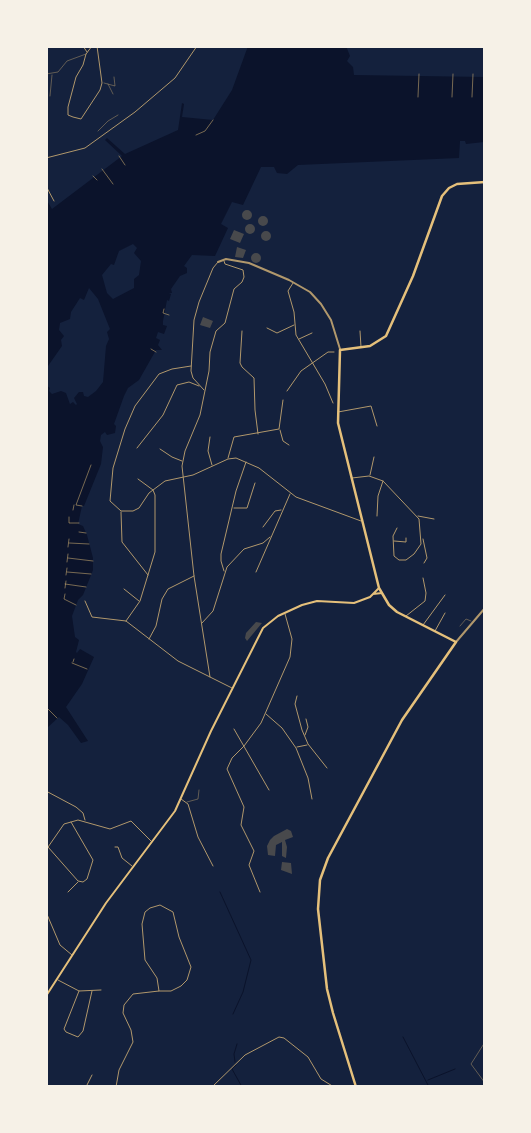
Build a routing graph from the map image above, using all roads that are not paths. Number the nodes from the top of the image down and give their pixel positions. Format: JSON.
{"nodes":[{"id":1,"x":83,"y":46,"type":"edge"},
{"id":2,"x":92,"y":46,"type":"edge"},
{"id":3,"x":97,"y":46,"type":"edge"},
{"id":4,"x":197,"y":46,"type":"edge"},
{"id":5,"x":86,"y":53,"type":"junction"},
{"id":6,"x":46,"y":74,"type":"edge"},
{"id":7,"x":51,"y":74,"type":"junction"},
{"id":8,"x":114,"y":77,"type":"dead end"},
{"id":9,"x":107,"y":82,"type":"junction"},
{"id":10,"x":102,"y":83,"type":"junction"},
{"id":11,"x":113,"y":94,"type":"dead end"},
{"id":12,"x":50,"y":96,"type":"dead end"},
{"id":13,"x":118,"y":115,"type":"dead end"},
{"id":14,"x":98,"y":131,"type":"dead end"},
{"id":15,"x":46,"y":158,"type":"edge"},
{"id":16,"x":485,"y":182,"type":"edge"},
{"id":17,"x":46,"y":186,"type":"edge"},
{"id":18,"x":54,"y":201,"type":"dead end"},
{"id":19,"x":224,"y":260,"type":"junction"},
{"id":20,"x":218,"y":262,"type":"joint"},
{"id":21,"x":293,"y":282,"type":"junction"},
{"id":22,"x":294,"y":325,"type":"junction"},
{"id":23,"x":267,"y":328,"type":"dead end"},
{"id":24,"x":242,"y":331,"type":"dead end"},
{"id":25,"x":360,"y":331,"type":"dead end"},
{"id":26,"x":312,"y":334,"type":"dead end"},
{"id":27,"x":299,"y":339,"type":"junction"},
{"id":28,"x":361,"y":347,"type":"junction"},
{"id":29,"x":340,"y":350,"type":"junction"},
{"id":30,"x":334,"y":352,"type":"dead end"},
{"id":31,"x":312,"y":364,"type":"junction"},
{"id":32,"x":191,"y":366,"type":"junction"},
{"id":33,"x":200,"y":387,"type":"junction"},
{"id":34,"x":205,"y":391,"type":"junction"},
{"id":35,"x":287,"y":391,"type":"dead end"},
{"id":36,"x":283,"y":400,"type":"dead end"},
{"id":37,"x":332,"y":403,"type":"dead end"},
{"id":38,"x":337,"y":412,"type":"junction"},
{"id":39,"x":377,"y":426,"type":"dead end"},
{"id":40,"x":280,"y":429,"type":"junction"},
{"id":41,"x":258,"y":434,"type":"junction"},
{"id":42,"x":210,"y":437,"type":"dead end"},
{"id":43,"x":289,"y":445,"type":"dead end"},
{"id":44,"x":137,"y":448,"type":"dead end"},
{"id":45,"x":160,"y":449,"type":"dead end"},
{"id":46,"x":374,"y":457,"type":"dead end"},
{"id":47,"x":228,"y":459,"type":"junction"},
{"id":48,"x":183,"y":461,"type":"junction"},
{"id":49,"x":246,"y":461,"type":"junction"},
{"id":50,"x":212,"y":466,"type":"junction"},
{"id":51,"x":370,"y":476,"type":"junction"},
{"id":52,"x":182,"y":478,"type":"junction"},
{"id":53,"x":352,"y":478,"type":"junction"},
{"id":54,"x":138,"y":479,"type":"dead end"},
{"id":55,"x":383,"y":481,"type":"junction"},
{"id":56,"x":255,"y":483,"type":"dead end"},
{"id":57,"x":152,"y":490,"type":"junction"},
{"id":58,"x":290,"y":493,"type":"junction"},
{"id":59,"x":233,"y":508,"type":"junction"},
{"id":60,"x":282,"y":510,"type":"junction"},
{"id":61,"x":121,"y":511,"type":"junction"},
{"id":62,"x":377,"y":516,"type":"dead end"},
{"id":63,"x":417,"y":516,"type":"junction"},
{"id":64,"x":434,"y":520,"type":"dead end"},
{"id":65,"x":361,"y":521,"type":"junction"},
{"id":66,"x":263,"y":527,"type":"dead end"},
{"id":67,"x":397,"y":528,"type":"dead end"},
{"id":68,"x":270,"y":536,"type":"junction"},
{"id":69,"x":406,"y":538,"type":"dead end"},
{"id":70,"x":422,"y":538,"type":"junction"},
{"id":71,"x":393,"y":541,"type":"junction"},
{"id":72,"x":424,"y":563,"type":"dead end"},
{"id":73,"x":224,"y":570,"type":"junction"},
{"id":74,"x":256,"y":572,"type":"dead end"},
{"id":75,"x":148,"y":575,"type":"junction"},
{"id":76,"x":194,"y":576,"type":"junction"},
{"id":77,"x":423,"y":578,"type":"dead end"},
{"id":78,"x":379,"y":588,"type":"junction"},
{"id":79,"x":124,"y":589,"type":"dead end"},
{"id":80,"x":382,"y":593,"type":"junction"},
{"id":81,"x":373,"y":594,"type":"junction"},
{"id":82,"x":445,"y":595,"type":"dead end"},
{"id":83,"x":85,"y":601,"type":"dead end"},
{"id":84,"x":140,"y":601,"type":"junction"},
{"id":85,"x":485,"y":608,"type":"edge"},
{"id":86,"x":284,"y":613,"type":"junction"},
{"id":87,"x":445,"y":613,"type":"dead end"},
{"id":88,"x":406,"y":617,"type":"junction"},
{"id":89,"x":126,"y":622,"type":"junction"},
{"id":90,"x":472,"y":622,"type":"junction"},
{"id":91,"x":201,"y":624,"type":"junction"},
{"id":92,"x":423,"y":626,"type":"junction"},
{"id":93,"x":460,"y":626,"type":"dead end"},
{"id":94,"x":435,"y":631,"type":"junction"},
{"id":95,"x":149,"y":640,"type":"junction"},
{"id":96,"x":456,"y":642,"type":"junction"},
{"id":97,"x":210,"y":677,"type":"junction"},
{"id":98,"x":232,"y":688,"type":"junction"},
{"id":99,"x":297,"y":696,"type":"dead end"},
{"id":100,"x":265,"y":714,"type":"junction"},
{"id":101,"x":306,"y":719,"type":"dead end"},
{"id":102,"x":234,"y":729,"type":"dead end"},
{"id":103,"x":305,"y":736,"type":"junction"},
{"id":104,"x":308,"y":744,"type":"junction"},
{"id":105,"x":244,"y":746,"type":"junction"},
{"id":106,"x":296,"y":748,"type":"junction"},
{"id":107,"x":327,"y":768,"type":"dead end"},
{"id":108,"x":46,"y":790,"type":"edge"},
{"id":109,"x":198,"y":790,"type":"dead end"},
{"id":110,"x":269,"y":790,"type":"dead end"},
{"id":111,"x":181,"y":799,"type":"junction"},
{"id":112,"x":312,"y":799,"type":"dead end"},
{"id":113,"x":187,"y":802,"type":"junction"},
{"id":114,"x":70,"y":821,"type":"junction"},
{"id":115,"x":85,"y":821,"type":"junction"},
{"id":116,"x":152,"y":842,"type":"junction"},
{"id":117,"x":48,"y":846,"type":"junction"},
{"id":118,"x":115,"y":847,"type":"dead end"},
{"id":119,"x":46,"y":850,"type":"edge"},
{"id":120,"x":133,"y":866,"type":"junction"},
{"id":121,"x":213,"y":866,"type":"dead end"},
{"id":122,"x":78,"y":881,"type":"junction"},
{"id":123,"x":68,"y":892,"type":"dead end"},
{"id":124,"x":260,"y":892,"type":"dead end"},
{"id":125,"x":46,"y":912,"type":"edge"},
{"id":126,"x":73,"y":955,"type":"junction"},
{"id":127,"x":58,"y":980,"type":"junction"},
{"id":128,"x":101,"y":990,"type":"dead end"},
{"id":129,"x":79,"y":991,"type":"junction"},
{"id":130,"x":92,"y":991,"type":"junction"},
{"id":131,"x":159,"y":991,"type":"junction"},
{"id":132,"x":46,"y":996,"type":"edge"},
{"id":133,"x":485,"y":1042,"type":"edge"},
{"id":134,"x":92,"y":1075,"type":"dead end"},
{"id":135,"x":485,"y":1083,"type":"edge"},
{"id":136,"x":86,"y":1087,"type":"edge"},
{"id":137,"x":116,"y":1087,"type":"edge"},
{"id":138,"x":212,"y":1087,"type":"edge"},
{"id":139,"x":334,"y":1087,"type":"edge"},
{"id":140,"x":356,"y":1087,"type":"edge"}],
"edges":[{"from":1,"to":5,"type":"street"},
{"from":2,"to":5,"type":"street"},
{"from":3,"to":10,"type":"street"},
{"from":4,"to":15,"type":"street"},
{"from":5,"to":7,"type":"lane"},
{"from":5,"to":10,"type":"street"},
{"from":6,"to":7,"type":"lane"},
{"from":7,"to":12,"type":"lane"},
{"from":8,"to":9,"type":"lane"},
{"from":9,"to":10,"type":"lane"},
{"from":9,"to":11,"type":"lane"},
{"from":13,"to":14,"type":"lane"},
{"from":16,"to":28,"type":"main road"},
{"from":17,"to":18,"type":"street"},
{"from":19,"to":20,"type":"street"},
{"from":19,"to":21,"type":"street"},
{"from":19,"to":34,"type":"street"},
{"from":20,"to":32,"type":"street"},
{"from":21,"to":22,"type":"street"},
{"from":21,"to":29,"type":"street"},
{"from":22,"to":23,"type":"street"},
{"from":22,"to":27,"type":"street"},
{"from":24,"to":41,"type":"street"},
{"from":25,"to":28,"type":"street"},
{"from":26,"to":27,"type":"street"},
{"from":27,"to":31,"type":"street"},
{"from":28,"to":29,"type":"main road"},
{"from":29,"to":38,"type":"main road"},
{"from":30,"to":31,"type":"street"},
{"from":31,"to":35,"type":"street"},
{"from":31,"to":37,"type":"street"},
{"from":32,"to":33,"type":"street"},
{"from":32,"to":61,"type":"street"},
{"from":33,"to":34,"type":"street"},
{"from":33,"to":44,"type":"street"},
{"from":34,"to":48,"type":"street"},
{"from":36,"to":40,"type":"street"},
{"from":38,"to":39,"type":"street"},
{"from":38,"to":53,"type":"main road"},
{"from":40,"to":41,"type":"street"},
{"from":40,"to":43,"type":"street"},
{"from":41,"to":47,"type":"street"},
{"from":42,"to":50,"type":"street"},
{"from":45,"to":48,"type":"street"},
{"from":46,"to":51,"type":"street"},
{"from":47,"to":49,"type":"street"},
{"from":47,"to":50,"type":"street"},
{"from":48,"to":52,"type":"street"},
{"from":49,"to":58,"type":"street"},
{"from":49,"to":59,"type":"street"},
{"from":50,"to":52,"type":"street"},
{"from":51,"to":53,"type":"street"},
{"from":51,"to":55,"type":"street"},
{"from":52,"to":57,"type":"street"},
{"from":52,"to":76,"type":"street"},
{"from":53,"to":65,"type":"main road"},
{"from":54,"to":57,"type":"street"},
{"from":55,"to":62,"type":"street"},
{"from":55,"to":63,"type":"street"},
{"from":56,"to":59,"type":"street"},
{"from":57,"to":61,"type":"street"},
{"from":57,"to":75,"type":"street"},
{"from":58,"to":60,"type":"street"},
{"from":58,"to":65,"type":"street"},
{"from":59,"to":73,"type":"street"},
{"from":60,"to":66,"type":"street"},
{"from":60,"to":68,"type":"street"},
{"from":61,"to":75,"type":"street"},
{"from":63,"to":64,"type":"street"},
{"from":63,"to":70,"type":"street"},
{"from":65,"to":78,"type":"main road"},
{"from":67,"to":71,"type":"street"},
{"from":68,"to":73,"type":"street"},
{"from":68,"to":74,"type":"street"},
{"from":69,"to":71,"type":"street"},
{"from":70,"to":71,"type":"street"},
{"from":70,"to":72,"type":"street"},
{"from":73,"to":91,"type":"street"},
{"from":75,"to":84,"type":"street"},
{"from":76,"to":91,"type":"street"},
{"from":76,"to":95,"type":"street"},
{"from":77,"to":88,"type":"street"},
{"from":78,"to":80,"type":"main road"},
{"from":78,"to":81,"type":"main road"},
{"from":79,"to":84,"type":"street"},
{"from":80,"to":81,"type":"main road"},
{"from":80,"to":88,"type":"main road"},
{"from":81,"to":86,"type":"main road"},
{"from":82,"to":92,"type":"street"},
{"from":83,"to":89,"type":"street"},
{"from":84,"to":89,"type":"street"},
{"from":85,"to":90,"type":"street"},
{"from":86,"to":98,"type":"main road"},
{"from":86,"to":100,"type":"street"},
{"from":87,"to":94,"type":"street"},
{"from":88,"to":92,"type":"main road"},
{"from":89,"to":95,"type":"street"},
{"from":90,"to":93,"type":"lane"},
{"from":90,"to":96,"type":"street"},
{"from":91,"to":97,"type":"street"},
{"from":92,"to":94,"type":"main road"},
{"from":94,"to":96,"type":"main road"},
{"from":95,"to":97,"type":"street"},
{"from":96,"to":140,"type":"main road"},
{"from":97,"to":98,"type":"street"},
{"from":98,"to":111,"type":"main road"},
{"from":99,"to":103,"type":"street"},
{"from":100,"to":105,"type":"street"},
{"from":100,"to":106,"type":"street"},
{"from":101,"to":103,"type":"street"},
{"from":102,"to":105,"type":"street"},
{"from":103,"to":104,"type":"street"},
{"from":104,"to":106,"type":"street"},
{"from":104,"to":107,"type":"street"},
{"from":105,"to":110,"type":"street"},
{"from":105,"to":124,"type":"street"},
{"from":106,"to":112,"type":"street"},
{"from":108,"to":115,"type":"street"},
{"from":109,"to":113,"type":"lane"},
{"from":111,"to":113,"type":"street"},
{"from":111,"to":116,"type":"main road"},
{"from":113,"to":121,"type":"street"},
{"from":114,"to":115,"type":"street"},
{"from":114,"to":117,"type":"street"},
{"from":114,"to":122,"type":"street"},
{"from":115,"to":116,"type":"street"},
{"from":116,"to":120,"type":"main road"},
{"from":117,"to":119,"type":"street"},
{"from":117,"to":122,"type":"street"},
{"from":118,"to":120,"type":"street"},
{"from":120,"to":126,"type":"main road"},
{"from":122,"to":123,"type":"street"},
{"from":125,"to":126,"type":"street"},
{"from":126,"to":127,"type":"main road"},
{"from":127,"to":129,"type":"street"},
{"from":127,"to":132,"type":"main road"},
{"from":128,"to":130,"type":"street"},
{"from":129,"to":130,"type":"street"},
{"from":129,"to":130,"type":"street"},
{"from":131,"to":131,"type":"street"},
{"from":131,"to":137,"type":"street"},
{"from":133,"to":135,"type":"lane"},
{"from":134,"to":136,"type":"street"},
{"from":138,"to":139,"type":"street"}]}
